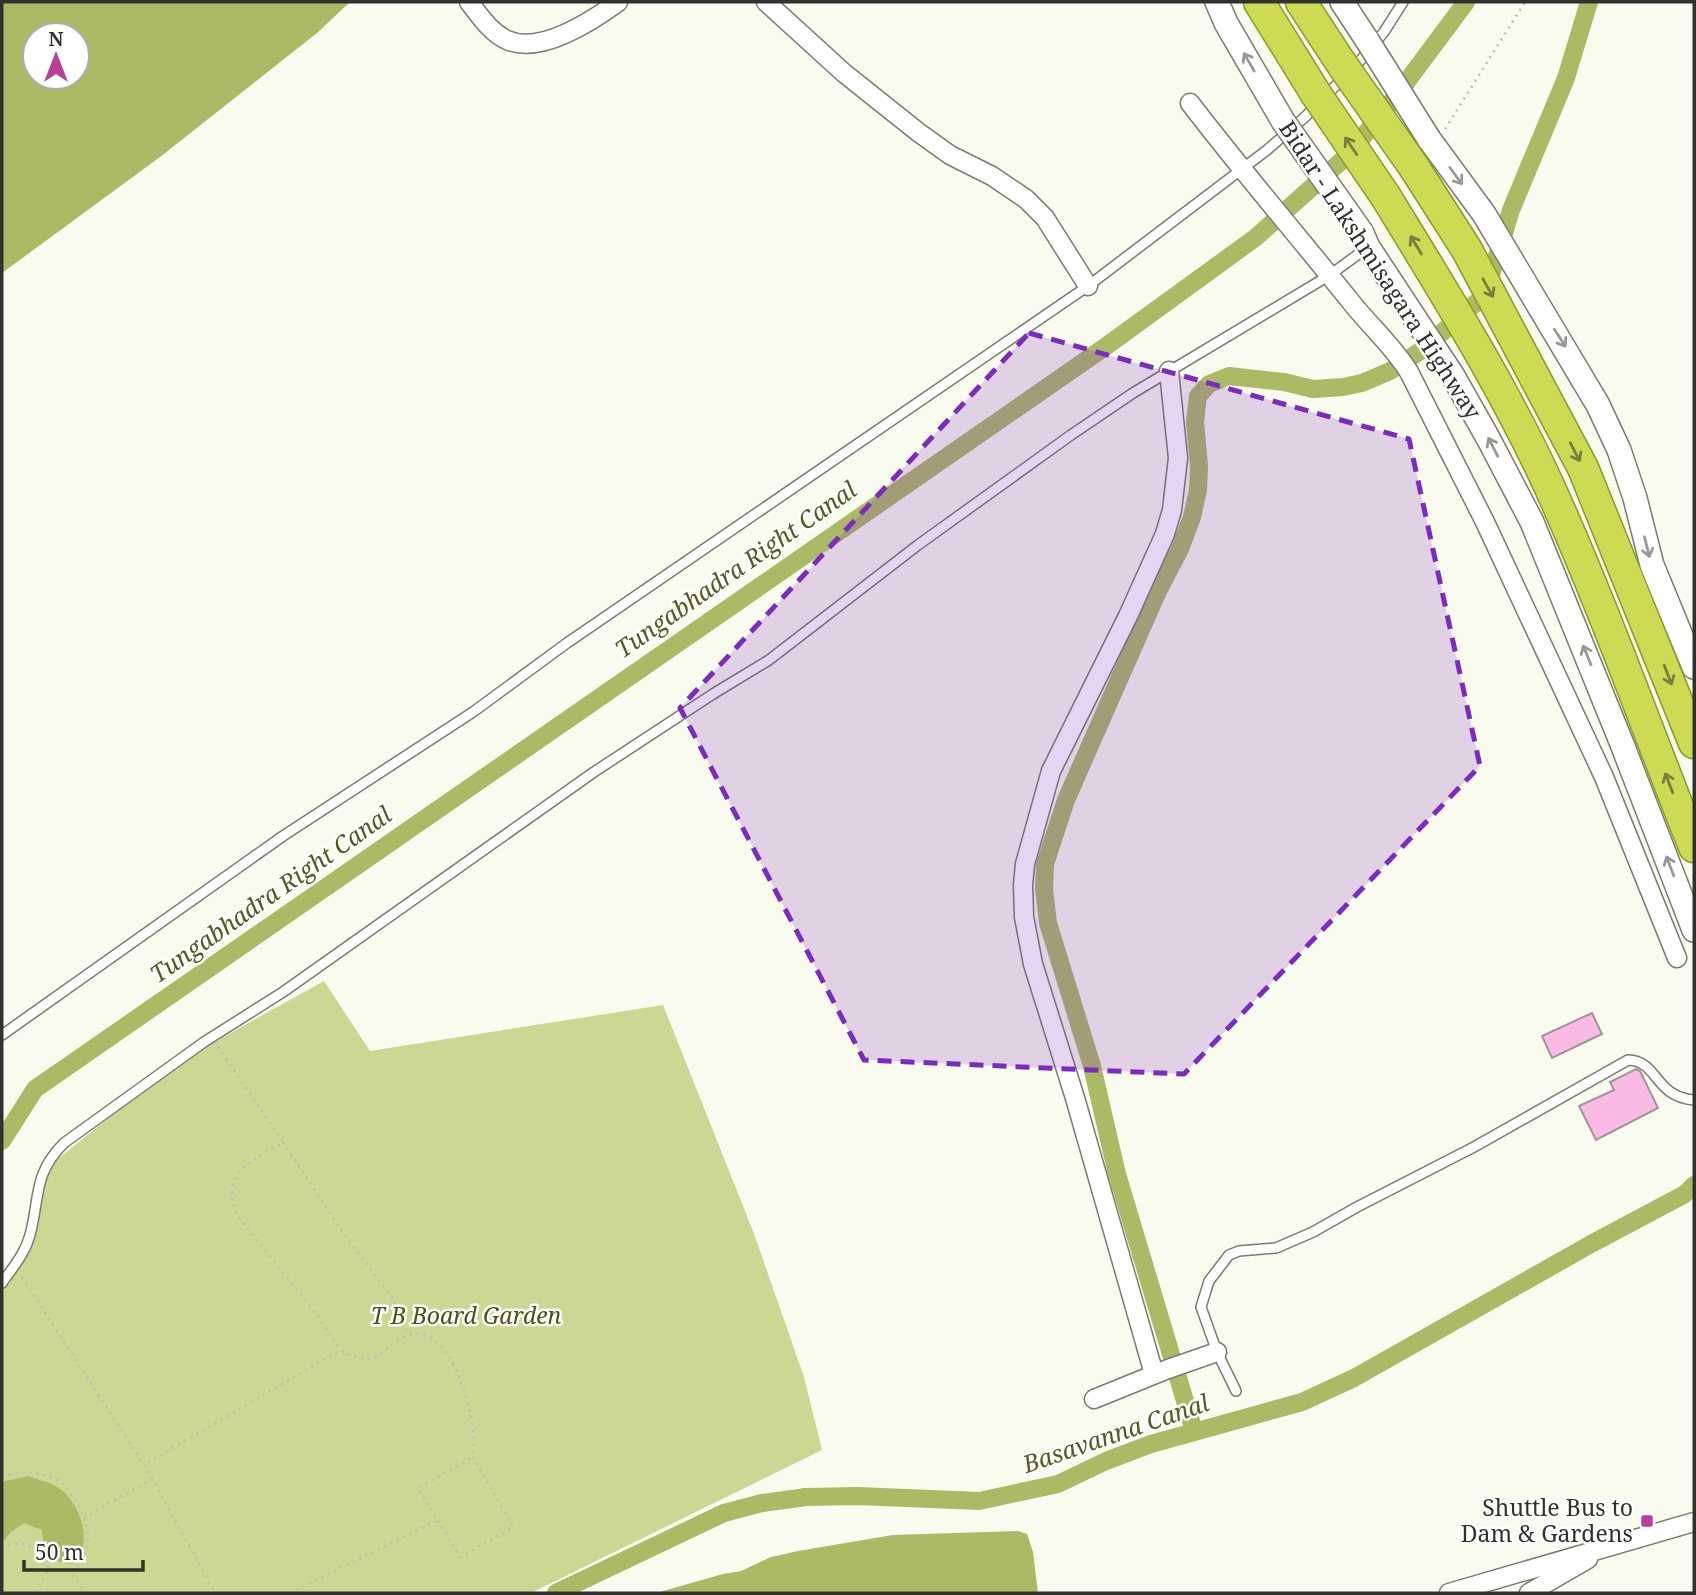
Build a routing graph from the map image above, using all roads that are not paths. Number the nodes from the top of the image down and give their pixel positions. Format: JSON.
{"nodes":[{"id":1,"x":469,"y":2,"type":"edge"},
{"id":2,"x":618,"y":2,"type":"edge"},
{"id":3,"x":766,"y":2,"type":"edge"},
{"id":4,"x":1217,"y":2,"type":"edge"},
{"id":5,"x":1259,"y":2,"type":"edge"},
{"id":6,"x":1301,"y":2,"type":"edge"},
{"id":7,"x":1342,"y":2,"type":"edge"},
{"id":8,"x":1403,"y":2,"type":"edge"},
{"id":9,"x":1190,"y":103,"type":"dead end"},
{"id":10,"x":1426,"y":151,"type":"junction"},
{"id":11,"x":1240,"y":170,"type":"junction"},
{"id":12,"x":1365,"y":240,"type":"junction"},
{"id":13,"x":1329,"y":275,"type":"junction"},
{"id":14,"x":1088,"y":286,"type":"junction"},
{"id":15,"x":1169,"y":371,"type":"junction"},
{"id":16,"x":1694,"y":667,"type":"edge"},
{"id":17,"x":1694,"y":743,"type":"edge"},
{"id":18,"x":1694,"y":847,"type":"edge"},
{"id":19,"x":1694,"y":930,"type":"edge"},
{"id":20,"x":1677,"y":958,"type":"dead end"},
{"id":21,"x":2,"y":1035,"type":"edge"},
{"id":22,"x":1694,"y":1100,"type":"edge"},
{"id":23,"x":2,"y":1283,"type":"edge"},
{"id":24,"x":1217,"y":1352,"type":"junction"},
{"id":25,"x":1161,"y":1371,"type":"junction"},
{"id":26,"x":1236,"y":1391,"type":"dead end"},
{"id":27,"x":1094,"y":1399,"type":"dead end"},
{"id":28,"x":1694,"y":1522,"type":"edge"},
{"id":29,"x":1602,"y":1549,"type":"junction"},
{"id":30,"x":1449,"y":1593,"type":"edge"},
{"id":31,"x":1529,"y":1593,"type":"edge"}],
"edges":[{"from":1,"to":2,"type":"street"},
{"from":3,"to":14,"type":"street"},
{"from":12,"to":4,"type":"street","name":"Bidar - Lakshmisagara Highway","one_way":true,"bridge":true},
{"from":18,"to":5,"type":"highway","name":"Bidar - Lakshmisagara Highway","one_way":true,"bridge":true},
{"from":6,"to":10,"type":"highway","bridge":true},
{"from":7,"to":10,"type":"street","bridge":true},
{"from":8,"to":11,"type":"lane"},
{"from":9,"to":11,"type":"street"},
{"from":10,"to":16,"type":"street","one_way":true},
{"from":10,"to":17,"type":"highway","one_way":true},
{"from":11,"to":13,"type":"street"},
{"from":11,"to":14,"type":"lane"},
{"from":12,"to":13,"type":"lane"},
{"from":19,"to":12,"type":"street","name":"Bidar - Lakshmisagara Highway","one_way":true},
{"from":13,"to":15,"type":"lane"},
{"from":13,"to":20,"type":"street"},
{"from":14,"to":21,"type":"lane"},
{"from":15,"to":23,"type":"lane"},
{"from":15,"to":25,"type":"street"},
{"from":22,"to":24,"type":"lane"},
{"from":24,"to":25,"type":"street"},
{"from":24,"to":26,"type":"lane"},
{"from":25,"to":27,"type":"street"},
{"from":28,"to":29,"type":"street"},
{"from":29,"to":30,"type":"street"},
{"from":29,"to":31,"type":"street"}]}
